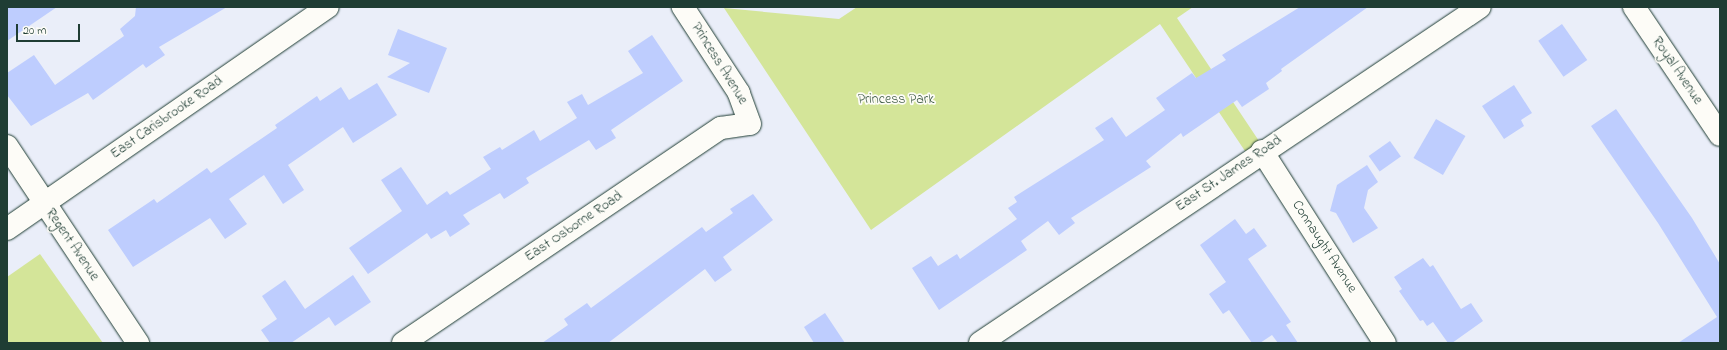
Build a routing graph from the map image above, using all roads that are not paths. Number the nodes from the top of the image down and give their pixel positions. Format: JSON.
{"nodes":[{"id":1,"x":328,"y":7,"type":"edge"},
{"id":2,"x":683,"y":7,"type":"edge"},
{"id":3,"x":1480,"y":7,"type":"edge"},
{"id":4,"x":1634,"y":7,"type":"edge"},
{"id":5,"x":750,"y":124,"type":"joint"},
{"id":6,"x":1720,"y":135,"type":"edge"},
{"id":7,"x":7,"y":146,"type":"edge"},
{"id":8,"x":1262,"y":151,"type":"junction"},
{"id":9,"x":44,"y":203,"type":"junction"},
{"id":10,"x":7,"y":229,"type":"edge"},
{"id":11,"x":138,"y":343,"type":"edge"},
{"id":12,"x":403,"y":343,"type":"edge"},
{"id":13,"x":980,"y":343,"type":"edge"},
{"id":14,"x":1385,"y":343,"type":"edge"}],
"edges":[{"from":1,"to":9,"type":"street","name":"East Carisbrooke Road"},
{"from":2,"to":5,"type":"street","name":"Princess Avenue"},
{"from":3,"to":8,"type":"street","name":"East St. James Road"},
{"from":4,"to":6,"type":"street","name":"Royal Avenue"},
{"from":5,"to":12,"type":"street","name":"East Osborne Road"},
{"from":7,"to":9,"type":"street","name":"Regent Avenue"},
{"from":8,"to":13,"type":"street","name":"East St. James Road"},
{"from":8,"to":14,"type":"street","name":"Connaught Avenue"},
{"from":9,"to":10,"type":"street","name":"East Carisbrooke Road"},
{"from":9,"to":11,"type":"street","name":"Regent Avenue"}]}
